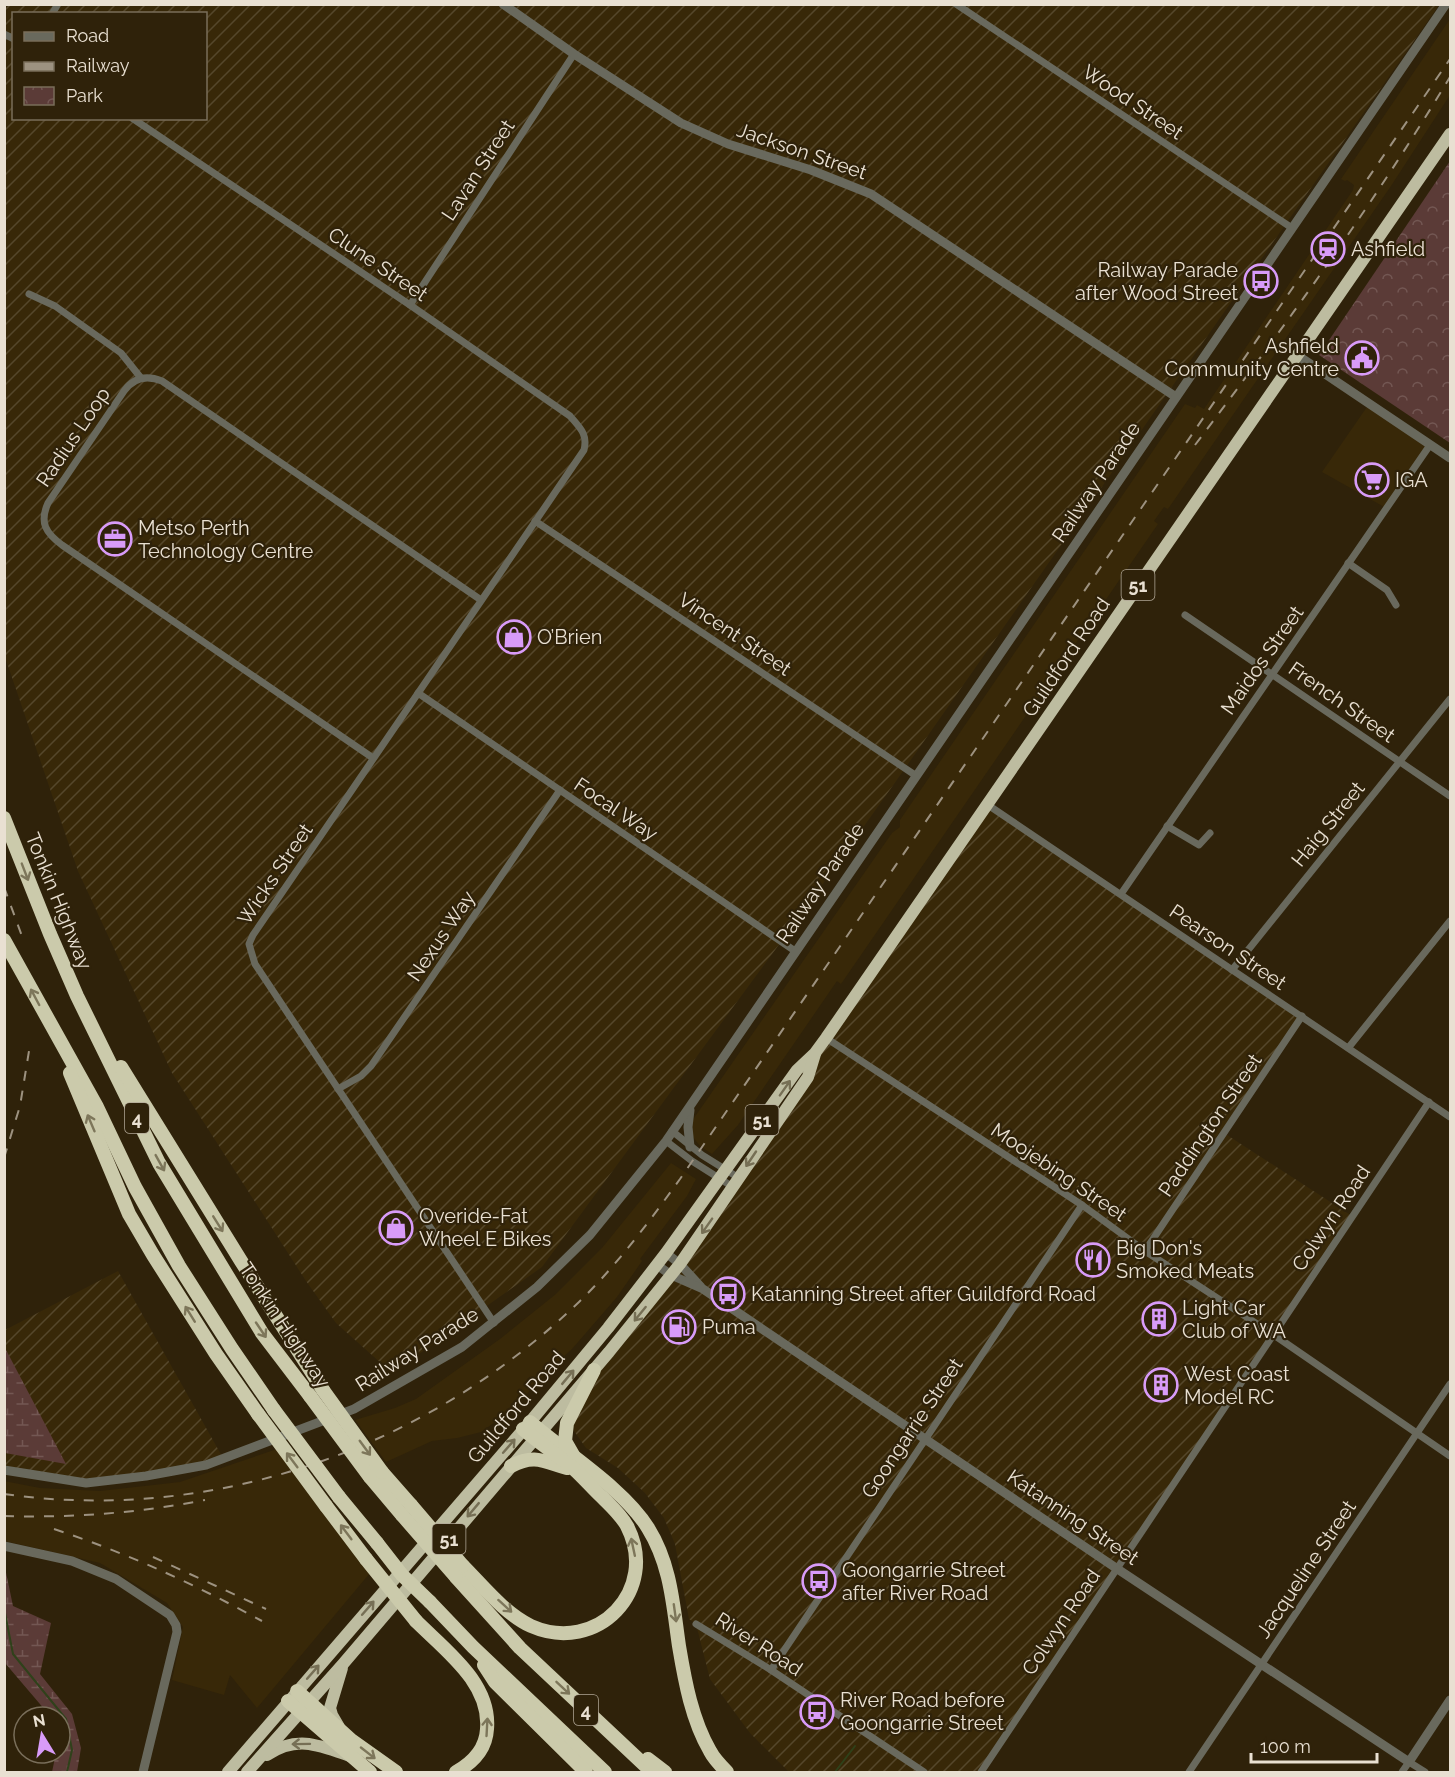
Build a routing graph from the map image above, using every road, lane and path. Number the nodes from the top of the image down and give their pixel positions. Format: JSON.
{"nodes":[{"id":1,"x":503,"y":4,"type":"edge"},
{"id":2,"x":956,"y":4,"type":"edge"},
{"id":3,"x":1446,"y":4,"type":"edge"},
{"id":4,"x":574,"y":54,"type":"junction"},
{"id":5,"x":135,"y":120,"type":"edge"},
{"id":6,"x":1450,"y":134,"type":"edge"},
{"id":7,"x":1292,"y":228,"type":"junction"},
{"id":8,"x":30,"y":294,"type":"dead end"},
{"id":9,"x":410,"y":305,"type":"junction"},
{"id":10,"x":1297,"y":355,"type":"junction"},
{"id":11,"x":141,"y":378,"type":"junction"},
{"id":12,"x":1176,"y":397,"type":"junction"},
{"id":13,"x":1430,"y":445,"type":"junction"},
{"id":14,"x":584,"y":450,"type":"joint"},
{"id":15,"x":1450,"y":458,"type":"edge"},
{"id":16,"x":535,"y":521,"type":"junction"},
{"id":17,"x":1348,"y":563,"type":"junction"},
{"id":18,"x":481,"y":600,"type":"junction"},
{"id":19,"x":1396,"y":605,"type":"dead end"},
{"id":20,"x":1185,"y":615,"type":"dead end"},
{"id":21,"x":1272,"y":674,"type":"junction"},
{"id":22,"x":418,"y":693,"type":"junction"},
{"id":23,"x":1450,"y":699,"type":"edge"},
{"id":24,"x":373,"y":758,"type":"junction"},
{"id":25,"x":1399,"y":762,"type":"junction"},
{"id":26,"x":915,"y":775,"type":"junction"},
{"id":27,"x":560,"y":790,"type":"junction"},
{"id":28,"x":1450,"y":796,"type":"edge"},
{"id":29,"x":988,"y":805,"type":"junction"},
{"id":30,"x":4,"y":818,"type":"edge"},
{"id":31,"x":1167,"y":826,"type":"junction"},
{"id":32,"x":1210,"y":833,"type":"dead end"},
{"id":33,"x":1121,"y":894,"type":"junction"},
{"id":34,"x":1450,"y":921,"type":"edge"},
{"id":35,"x":4,"y":940,"type":"edge"},
{"id":36,"x":795,"y":951,"type":"junction"},
{"id":37,"x":1232,"y":970,"type":"junction"},
{"id":38,"x":77,"y":996,"type":"junction"},
{"id":39,"x":1302,"y":1016,"type":"junction"},
{"id":40,"x":46,"y":1017,"type":"junction"},
{"id":41,"x":826,"y":1038,"type":"junction"},
{"id":42,"x":1349,"y":1047,"type":"junction"},
{"id":43,"x":815,"y":1053,"type":"junction"},
{"id":44,"x":338,"y":1089,"type":"junction"},
{"id":45,"x":1429,"y":1102,"type":"junction"},
{"id":46,"x":691,"y":1105,"type":"junction"},
{"id":47,"x":1450,"y":1117,"type":"edge"},
{"id":48,"x":672,"y":1131,"type":"junction"},
{"id":49,"x":666,"y":1141,"type":"junction"},
{"id":50,"x":690,"y":1147,"type":"junction"},
{"id":51,"x":723,"y":1175,"type":"junction"},
{"id":52,"x":736,"y":1183,"type":"junction"},
{"id":53,"x":1082,"y":1205,"type":"junction"},
{"id":54,"x":1145,"y":1251,"type":"junction"},
{"id":55,"x":666,"y":1253,"type":"junction"},
{"id":56,"x":680,"y":1264,"type":"junction"},
{"id":57,"x":657,"y":1265,"type":"junction"},
{"id":58,"x":671,"y":1275,"type":"junction"},
{"id":59,"x":703,"y":1289,"type":"junction"},
{"id":60,"x":494,"y":1323,"type":"junction"},
{"id":61,"x":1274,"y":1335,"type":"junction"},
{"id":62,"x":594,"y":1370,"type":"junction"},
{"id":63,"x":1450,"y":1384,"type":"edge"},
{"id":64,"x":527,"y":1425,"type":"junction"},
{"id":65,"x":1417,"y":1433,"type":"junction"},
{"id":66,"x":538,"y":1435,"type":"junction"},
{"id":67,"x":924,"y":1439,"type":"junction"},
{"id":68,"x":1450,"y":1456,"type":"edge"},
{"id":69,"x":575,"y":1465,"type":"junction"},
{"id":70,"x":511,"y":1466,"type":"junction"},
{"id":71,"x":4,"y":1470,"type":"edge"},
{"id":72,"x":376,"y":1475,"type":"junction"},
{"id":73,"x":4,"y":1546,"type":"edge"},
{"id":74,"x":1116,"y":1568,"type":"junction"},
{"id":75,"x":459,"y":1571,"type":"junction"},
{"id":76,"x":696,"y":1624,"type":"dead end"},
{"id":77,"x":473,"y":1647,"type":"junction"},
{"id":78,"x":1263,"y":1663,"type":"junction"},
{"id":79,"x":343,"y":1664,"type":"junction"},
{"id":80,"x":771,"y":1670,"type":"junction"},
{"id":81,"x":292,"y":1696,"type":"junction"},
{"id":82,"x":1450,"y":1700,"type":"edge"},
{"id":83,"x":304,"y":1706,"type":"junction"},
{"id":84,"x":596,"y":1719,"type":"junction"},
{"id":85,"x":342,"y":1731,"type":"junction"},
{"id":86,"x":354,"y":1757,"type":"junction"},
{"id":87,"x":1409,"y":1762,"type":"junction"},
{"id":88,"x":250,"y":1769,"type":"edge"},
{"id":89,"x":143,"y":1773,"type":"edge"},
{"id":90,"x":228,"y":1773,"type":"edge"},
{"id":91,"x":370,"y":1773,"type":"edge"},
{"id":92,"x":396,"y":1773,"type":"edge"},
{"id":93,"x":456,"y":1773,"type":"edge"},
{"id":94,"x":586,"y":1773,"type":"edge"},
{"id":95,"x":605,"y":1773,"type":"edge"},
{"id":96,"x":652,"y":1773,"type":"edge"},
{"id":97,"x":665,"y":1773,"type":"edge"},
{"id":98,"x":727,"y":1773,"type":"edge"},
{"id":99,"x":924,"y":1773,"type":"edge"},
{"id":100,"x":981,"y":1773,"type":"edge"},
{"id":101,"x":1190,"y":1773,"type":"edge"},
{"id":102,"x":1402,"y":1773,"type":"edge"},
{"id":103,"x":1425,"y":1773,"type":"edge"}],
"edges":[{"from":1,"to":4,"type":"street","name":"Jackson Street"},
{"from":2,"to":7,"type":"street","name":"Wood Street"},
{"from":3,"to":7,"type":"street","name":"Railway Parade"},
{"from":4,"to":9,"type":"street","name":"Lavan Street"},
{"from":4,"to":12,"type":"street","name":"Jackson Street"},
{"from":5,"to":9,"type":"street","name":"Clune Street"},
{"from":6,"to":10,"type":"highway","name":"Guildford Road","number":"51"},
{"from":7,"to":12,"type":"street","name":"Railway Parade"},
{"from":8,"to":11,"type":"street"},
{"from":9,"to":14,"type":"street","name":"Clune Street"},
{"from":10,"to":13,"type":"street"},
{"from":10,"to":29,"type":"highway","name":"Guildford Road","number":"51"},
{"from":11,"to":18,"type":"street"},
{"from":11,"to":24,"type":"street","name":"Radius Loop"},
{"from":12,"to":26,"type":"street","name":"Railway Parade"},
{"from":13,"to":15,"type":"street"},
{"from":13,"to":17,"type":"street","name":"Maidos Street"},
{"from":14,"to":16,"type":"street","name":"Wicks Street"},
{"from":16,"to":18,"type":"street","name":"Wicks Street"},
{"from":16,"to":26,"type":"street","name":"Vincent Street"},
{"from":17,"to":19,"type":"street"},
{"from":17,"to":21,"type":"street","name":"Maidos Street"},
{"from":18,"to":22,"type":"street","name":"Wicks Street"},
{"from":20,"to":21,"type":"street","name":"French Street"},
{"from":21,"to":25,"type":"street","name":"French Street"},
{"from":21,"to":31,"type":"street","name":"Maidos Street"},
{"from":22,"to":24,"type":"street","name":"Wicks Street"},
{"from":22,"to":27,"type":"street","name":"Focal Way"},
{"from":23,"to":25,"type":"street","name":"Haig Street"},
{"from":24,"to":44,"type":"street","name":"Wicks Street"},
{"from":25,"to":28,"type":"street","name":"French Street"},
{"from":25,"to":37,"type":"street","name":"Haig Street"},
{"from":26,"to":36,"type":"street","name":"Railway Parade"},
{"from":27,"to":36,"type":"street","name":"Focal Way"},
{"from":27,"to":44,"type":"street","name":"Nexus Way"},
{"from":29,"to":33,"type":"street","name":"Pearson Street"},
{"from":29,"to":41,"type":"highway","name":"Guildford Road","number":"51"},
{"from":30,"to":38,"type":"highway","name":"Tonkin Highway","number":"4","one_way":true},
{"from":31,"to":32,"type":"street"},
{"from":31,"to":33,"type":"street","name":"Maidos Street"},
{"from":33,"to":37,"type":"street","name":"Pearson Street"},
{"from":34,"to":42,"type":"street"},
{"from":40,"to":35,"type":"highway","number":"4","one_way":true},
{"from":36,"to":46,"type":"street","name":"Railway Parade"},
{"from":37,"to":39,"type":"street","name":"Pearson Street"},
{"from":38,"to":72,"type":"highway","one_way":true,"bridge":true},
{"from":38,"to":72,"type":"highway","name":"Tonkin Highway","number":"4","one_way":true,"bridge":true},
{"from":39,"to":42,"type":"street","name":"Pearson Street"},
{"from":39,"to":54,"type":"street","name":"Paddington Street"},
{"from":40,"to":77,"type":"highway","number":"4","bridge":true},
{"from":93,"to":40,"type":"highway","one_way":true,"bridge":true},
{"from":41,"to":43,"type":"highway","name":"Guildford Road","number":"51"},
{"from":41,"to":53,"type":"street","name":"Moojebing Street"},
{"from":42,"to":45,"type":"street","name":"Pearson Street"},
{"from":51,"to":43,"type":"highway","name":"Guildford Road","number":"51","one_way":true},
{"from":43,"to":52,"type":"highway","name":"Guildford Road","number":"51","one_way":true},
{"from":44,"to":60,"type":"street","name":"Wicks Street"},
{"from":45,"to":47,"type":"street","name":"Pearson Street"},
{"from":45,"to":61,"type":"street","name":"Colwyn Road"},
{"from":46,"to":48,"type":"street","name":"Railway Parade"},
{"from":46,"to":50,"type":"street"},
{"from":48,"to":49,"type":"street","name":"Railway Parade"},
{"from":48,"to":50,"type":"street"},
{"from":49,"to":51,"type":"street"},
{"from":49,"to":60,"type":"street","name":"Railway Parade"},
{"from":50,"to":51,"type":"street"},
{"from":51,"to":52,"type":"street"},
{"from":51,"to":52,"type":"street"},
{"from":51,"to":55,"type":"highway","name":"Guildford Road","number":"51"},
{"from":52,"to":56,"type":"highway","name":"Guildford Road","number":"51","one_way":true},
{"from":53,"to":54,"type":"street","name":"Moojebing Street"},
{"from":53,"to":67,"type":"street","name":"Goongarrie Street"},
{"from":54,"to":61,"type":"street","name":"Moojebing Street"},
{"from":55,"to":56,"type":"street","name":"Katanning Street"},
{"from":55,"to":57,"type":"highway","name":"Guildford Road","number":"51"},
{"from":56,"to":58,"type":"highway","name":"Guildford Road","number":"51"},
{"from":56,"to":59,"type":"street","name":"Katanning Street"},
{"from":57,"to":58,"type":"street","name":"Katanning Street"},
{"from":64,"to":57,"type":"highway","name":"Guildford Road","number":"51","one_way":true},
{"from":58,"to":59,"type":"street","name":"Katanning Street"},
{"from":58,"to":62,"type":"highway","name":"Guildford Road","number":"51","one_way":true},
{"from":59,"to":67,"type":"street","name":"Katanning Street"},
{"from":60,"to":71,"type":"street","name":"Railway Parade"},
{"from":61,"to":65,"type":"street","name":"Moojebing Street"},
{"from":61,"to":74,"type":"street","name":"Colwyn Road"},
{"from":62,"to":66,"type":"highway","name":"Guildford Road","number":"51"},
{"from":62,"to":69,"type":"highway"},
{"from":63,"to":65,"type":"street","name":"Jacqueline Street"},
{"from":64,"to":66,"type":"highway"},
{"from":81,"to":64,"type":"highway","name":"Guildford Road","number":"51","one_way":true},
{"from":65,"to":68,"type":"street","name":"Moojebing Street"},
{"from":65,"to":78,"type":"street","name":"Jacqueline Street"},
{"from":66,"to":69,"type":"highway"},
{"from":66,"to":70,"type":"highway","name":"Guildford Road","number":"51"},
{"from":67,"to":74,"type":"street","name":"Katanning Street"},
{"from":67,"to":80,"type":"street","name":"Goongarrie Street"},
{"from":69,"to":70,"type":"highway"},
{"from":75,"to":69,"type":"highway","one_way":true},
{"from":69,"to":98,"type":"highway","one_way":true},
{"from":70,"to":79,"type":"highway","name":"Guildford Road","number":"51","one_way":true},
{"from":72,"to":75,"type":"highway","name":"Tonkin Highway","number":"4","bridge":true},
{"from":73,"to":89,"type":"street"},
{"from":74,"to":78,"type":"street","name":"Katanning Street"},
{"from":74,"to":100,"type":"street","name":"Colwyn Road"},
{"from":75,"to":84,"type":"highway","name":"Tonkin Highway","number":"4","one_way":true},
{"from":76,"to":80,"type":"street","name":"River Road"},
{"from":77,"to":94,"type":"highway"},
{"from":77,"to":95,"type":"highway"},
{"from":78,"to":87,"type":"street","name":"Katanning Street"},
{"from":78,"to":101,"type":"street","name":"Jacqueline Street"},
{"from":79,"to":83,"type":"highway","name":"Guildford Road","number":"51"},
{"from":79,"to":85,"type":"highway"},
{"from":80,"to":99,"type":"street","name":"River Road"},
{"from":81,"to":83,"type":"highway"},
{"from":81,"to":90,"type":"highway","name":"Guildford Road","number":"51"},
{"from":82,"to":87,"type":"street"},
{"from":83,"to":85,"type":"highway"},
{"from":83,"to":86,"type":"highway"},
{"from":83,"to":88,"type":"highway","name":"Guildford Road","number":"51"},
{"from":84,"to":96,"type":"highway","name":"Tonkin Highway","number":"4"},
{"from":84,"to":97,"type":"highway"},
{"from":85,"to":92,"type":"highway","one_way":true},
{"from":86,"to":88,"type":"highway","one_way":true},
{"from":86,"to":91,"type":"highway"},
{"from":87,"to":102,"type":"street"},
{"from":87,"to":103,"type":"street","name":"Katanning Street"}]}
